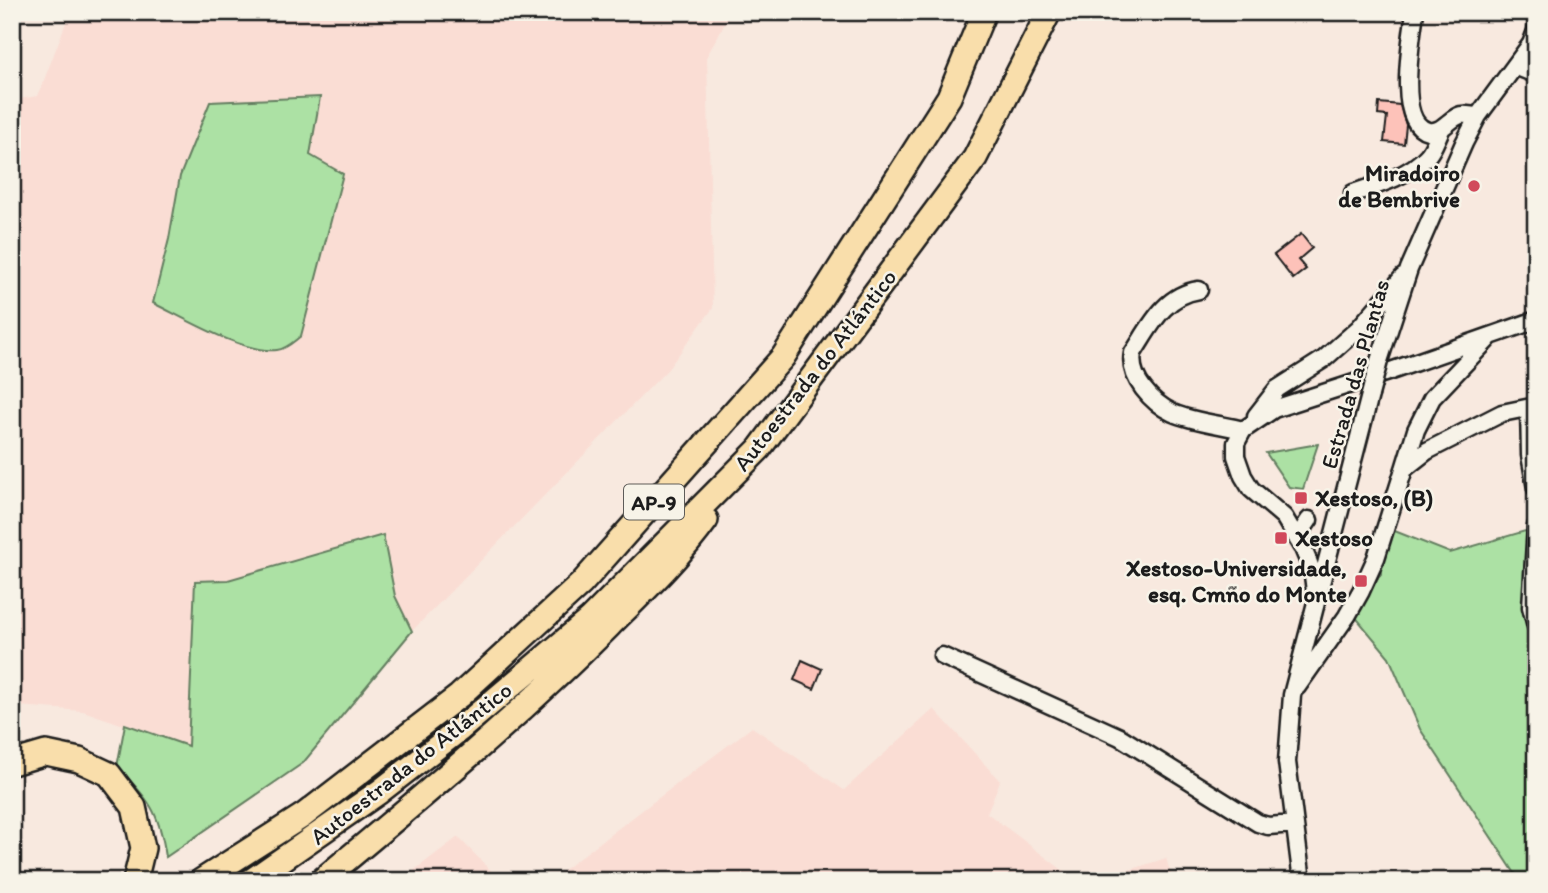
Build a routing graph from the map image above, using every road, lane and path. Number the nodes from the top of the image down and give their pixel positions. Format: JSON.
{"nodes":[{"id":1,"x":984,"y":12,"type":"edge"},
{"id":2,"x":1049,"y":12,"type":"edge"},
{"id":3,"x":1415,"y":12,"type":"edge"},
{"id":4,"x":1536,"y":31,"type":"edge"},
{"id":5,"x":1515,"y":66,"type":"junction"},
{"id":6,"x":1536,"y":70,"type":"edge"},
{"id":7,"x":1478,"y":116,"type":"junction"},
{"id":8,"x":1441,"y":130,"type":"junction"},
{"id":9,"x":1353,"y":193,"type":"dead end"},
{"id":10,"x":1409,"y":270,"type":"junction"},
{"id":11,"x":1199,"y":290,"type":"dead end"},
{"id":12,"x":1536,"y":320,"type":"edge"},
{"id":13,"x":1488,"y":338,"type":"junction"},
{"id":14,"x":1532,"y":407,"type":"edge"},
{"id":15,"x":1246,"y":427,"type":"junction"},
{"id":16,"x":1532,"y":430,"type":"edge"},
{"id":17,"x":759,"y":449,"type":"junction"},
{"id":18,"x":1404,"y":470,"type":"junction"},
{"id":19,"x":1536,"y":488,"type":"edge"},
{"id":20,"x":1284,"y":517,"type":"junction"},
{"id":21,"x":1309,"y":520,"type":"junction"},
{"id":22,"x":1338,"y":521,"type":"junction"},
{"id":23,"x":1536,"y":526,"type":"edge"},
{"id":24,"x":1304,"y":552,"type":"junction"},
{"id":25,"x":1327,"y":562,"type":"junction"},
{"id":26,"x":1316,"y":601,"type":"junction"},
{"id":27,"x":1536,"y":626,"type":"edge"},
{"id":28,"x":942,"y":656,"type":"dead end"},
{"id":29,"x":1292,"y":695,"type":"junction"},
{"id":30,"x":12,"y":763,"type":"edge"},
{"id":31,"x":1294,"y":824,"type":"junction"},
{"id":32,"x":135,"y":881,"type":"edge"},
{"id":33,"x":201,"y":881,"type":"edge"},
{"id":34,"x":251,"y":881,"type":"edge"},
{"id":35,"x":321,"y":881,"type":"edge"},
{"id":36,"x":1302,"y":881,"type":"edge"}],
"edges":[{"from":1,"to":33,"type":"highway","name":"Autoestrada do Atlántico","number":"AP-9"},
{"from":2,"to":17,"type":"highway","name":"Autoestrada do Atlántico","number":"AP-9"},
{"from":3,"to":8,"type":"street"},
{"from":4,"to":5,"type":"street","name":"Estrada das Plantas"},
{"from":5,"to":6,"type":"street"},
{"from":5,"to":7,"type":"street","name":"Estrada das Plantas"},
{"from":7,"to":8,"type":"street"},
{"from":7,"to":10,"type":"street","name":"Estrada das Plantas"},
{"from":8,"to":9,"type":"street"},
{"from":10,"to":15,"type":"street"},
{"from":10,"to":22,"type":"street","name":"Estrada das Plantas","bridge":true},
{"from":11,"to":15,"type":"street"},
{"from":12,"to":13,"type":"street"},
{"from":13,"to":15,"type":"street"},
{"from":13,"to":18,"type":"street"},
{"from":14,"to":16,"type":"street"},
{"from":14,"to":18,"type":"street"},
{"from":15,"to":20,"type":"street"},
{"from":16,"to":19,"type":"street"},
{"from":17,"to":34,"type":"highway","name":"Autoestrada do Atlántico","number":"AP-9"},
{"from":17,"to":35,"type":"highway"},
{"from":18,"to":29,"type":"street"},
{"from":20,"to":21,"type":"street"},
{"from":20,"to":24,"type":"street"},
{"from":21,"to":22,"type":"street"},
{"from":21,"to":24,"type":"street"},
{"from":22,"to":25,"type":"street","name":"Estrada das Plantas"},
{"from":23,"to":27,"type":"street"},
{"from":24,"to":25,"type":"street"},
{"from":24,"to":26,"type":"street"},
{"from":25,"to":26,"type":"street","name":"Estrada das Plantas"},
{"from":26,"to":29,"type":"street","name":"Estrada das Plantas"},
{"from":28,"to":31,"type":"street"},
{"from":29,"to":31,"type":"street","name":"Estrada das Plantas"},
{"from":30,"to":32,"type":"highway"},
{"from":31,"to":36,"type":"street","name":"Estrada das Plantas"}]}
